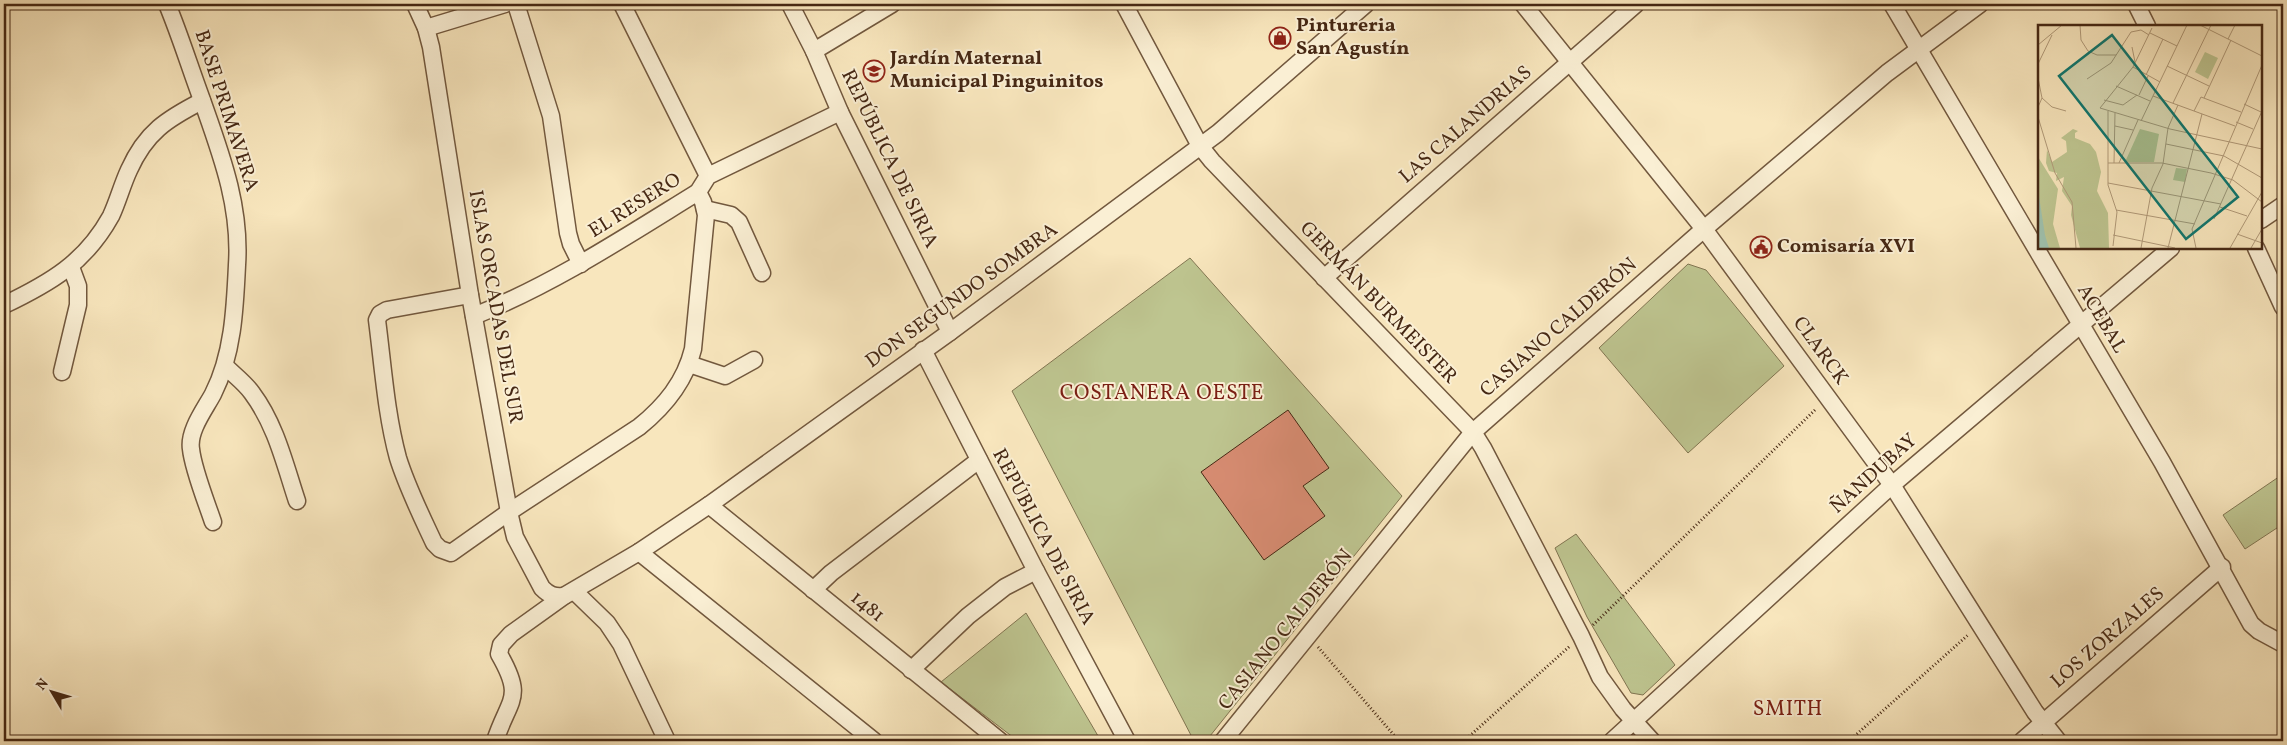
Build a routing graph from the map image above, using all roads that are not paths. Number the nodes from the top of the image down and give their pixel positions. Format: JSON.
{"nodes":[{"id":1,"x":167,"y":4,"type":"edge"},
{"id":2,"x":505,"y":4,"type":"edge"},
{"id":3,"x":516,"y":4,"type":"edge"},
{"id":4,"x":622,"y":4,"type":"edge"},
{"id":5,"x":790,"y":4,"type":"edge"},
{"id":6,"x":892,"y":4,"type":"edge"},
{"id":7,"x":1124,"y":4,"type":"edge"},
{"id":8,"x":1366,"y":4,"type":"edge"},
{"id":9,"x":1523,"y":4,"type":"edge"},
{"id":10,"x":1636,"y":4,"type":"edge"},
{"id":11,"x":1892,"y":4,"type":"edge"},
{"id":12,"x":1980,"y":4,"type":"edge"},
{"id":13,"x":2136,"y":4,"type":"edge"},
{"id":14,"x":418,"y":13,"type":"edge"},
{"id":15,"x":2146,"y":25,"type":"edge"},
{"id":16,"x":1919,"y":49,"type":"junction"},
{"id":17,"x":814,"y":51,"type":"junction"},
{"id":18,"x":1569,"y":63,"type":"junction"},
{"id":19,"x":202,"y":101,"type":"junction"},
{"id":20,"x":840,"y":112,"type":"junction"},
{"id":21,"x":1200,"y":146,"type":"junction"},
{"id":22,"x":708,"y":176,"type":"junction"},
{"id":23,"x":698,"y":192,"type":"junction"},
{"id":24,"x":2283,"y":205,"type":"edge"},
{"id":25,"x":706,"y":209,"type":"junction"},
{"id":26,"x":2262,"y":219,"type":"edge"},
{"id":27,"x":1704,"y":230,"type":"junction"},
{"id":28,"x":2170,"y":249,"type":"edge"},
{"id":29,"x":2256,"y":249,"type":"edge"},
{"id":30,"x":581,"y":264,"type":"junction"},
{"id":31,"x":71,"y":267,"type":"junction"},
{"id":32,"x":762,"y":273,"type":"dead end"},
{"id":33,"x":1324,"y":278,"type":"junction"},
{"id":34,"x":470,"y":295,"type":"junction"},
{"id":35,"x":4,"y":305,"type":"edge"},
{"id":36,"x":2283,"y":308,"type":"edge"},
{"id":37,"x":474,"y":316,"type":"junction"},
{"id":38,"x":2079,"y":325,"type":"junction"},
{"id":39,"x":950,"y":332,"type":"junction"},
{"id":40,"x":923,"y":350,"type":"junction"},
{"id":41,"x":754,"y":360,"type":"dead end"},
{"id":42,"x":690,"y":364,"type":"junction"},
{"id":43,"x":225,"y":366,"type":"junction"},
{"id":44,"x":62,"y":372,"type":"dead end"},
{"id":45,"x":1473,"y":432,"type":"junction"},
{"id":46,"x":979,"y":460,"type":"junction"},
{"id":47,"x":1892,"y":485,"type":"junction"},
{"id":48,"x":297,"y":501,"type":"dead end"},
{"id":49,"x":709,"y":505,"type":"junction"},
{"id":50,"x":509,"y":512,"type":"junction"},
{"id":51,"x":213,"y":522,"type":"dead end"},
{"id":52,"x":639,"y":552,"type":"junction"},
{"id":53,"x":2222,"y":568,"type":"junction"},
{"id":54,"x":1036,"y":571,"type":"junction"},
{"id":55,"x":813,"y":590,"type":"junction"},
{"id":56,"x":569,"y":593,"type":"junction"},
{"id":57,"x":2283,"y":644,"type":"edge"},
{"id":58,"x":911,"y":670,"type":"junction"},
{"id":59,"x":1634,"y":721,"type":"junction"},
{"id":60,"x":2043,"y":723,"type":"junction"},
{"id":61,"x":495,"y":741,"type":"edge"},
{"id":62,"x":667,"y":741,"type":"edge"},
{"id":63,"x":874,"y":741,"type":"edge"},
{"id":64,"x":1000,"y":741,"type":"edge"},
{"id":65,"x":1127,"y":741,"type":"edge"},
{"id":66,"x":1223,"y":741,"type":"edge"},
{"id":67,"x":1612,"y":741,"type":"edge"},
{"id":68,"x":1652,"y":741,"type":"edge"},
{"id":69,"x":2022,"y":741,"type":"edge"},
{"id":70,"x":2058,"y":741,"type":"edge"}],
"edges":[{"from":1,"to":19,"type":"street","name":"BASE PRIMAVERA"},
{"from":2,"to":14,"type":"street"},
{"from":3,"to":30,"type":"street"},
{"from":4,"to":22,"type":"street"},
{"from":5,"to":17,"type":"street","name":"REPÚBLICA DE SIRIA"},
{"from":6,"to":17,"type":"street"},
{"from":7,"to":21,"type":"street","name":"GERMÁN BURMEISTER"},
{"from":8,"to":21,"type":"street","name":"DON SEGUNDO SOMBRA"},
{"from":9,"to":18,"type":"street","name":"CLARCK"},
{"from":10,"to":18,"type":"street","name":"LAS CALANDRIAS"},
{"from":11,"to":16,"type":"street","name":"ACEBAL"},
{"from":12,"to":16,"type":"street","name":"CASIANO CALDERÓN"},
{"from":13,"to":15,"type":"street"},
{"from":14,"to":34,"type":"street","name":"ISLAS ORCADAS DEL SUR"},
{"from":16,"to":27,"type":"street","name":"CASIANO CALDERÓN"},
{"from":16,"to":38,"type":"street","name":"ACEBAL"},
{"from":17,"to":20,"type":"street","name":"REPÚBLICA DE SIRIA"},
{"from":18,"to":27,"type":"street","name":"CLARCK"},
{"from":18,"to":33,"type":"street","name":"LAS CALANDRIAS"},
{"from":19,"to":31,"type":"street"},
{"from":19,"to":43,"type":"street","name":"BASE PRIMAVERA"},
{"from":20,"to":22,"type":"street","name":"EL RESERO"},
{"from":20,"to":39,"type":"street","name":"REPÚBLICA DE SIRIA"},
{"from":21,"to":33,"type":"street","name":"GERMÁN BURMEISTER"},
{"from":21,"to":39,"type":"street","name":"DON SEGUNDO SOMBRA"},
{"from":22,"to":23,"type":"street","name":"EL RESERO"},
{"from":23,"to":25,"type":"street"},
{"from":23,"to":30,"type":"street","name":"EL RESERO"},
{"from":24,"to":26,"type":"street"},
{"from":25,"to":32,"type":"street"},
{"from":25,"to":42,"type":"street"},
{"from":27,"to":45,"type":"street","name":"CASIANO CALDERÓN"},
{"from":27,"to":47,"type":"street","name":"CLARCK"},
{"from":28,"to":38,"type":"street","name":"ÑANDUBAY"},
{"from":29,"to":36,"type":"street"},
{"from":30,"to":37,"type":"street","name":"EL RESERO"},
{"from":31,"to":35,"type":"street"},
{"from":31,"to":44,"type":"street"},
{"from":33,"to":45,"type":"street","name":"GERMÁN BURMEISTER"},
{"from":34,"to":37,"type":"street","name":"ISLAS ORCADAS DEL SUR"},
{"from":34,"to":50,"type":"street"},
{"from":37,"to":50,"type":"street","name":"ISLAS ORCADAS DEL SUR"},
{"from":38,"to":47,"type":"street","name":"ÑANDUBAY"},
{"from":38,"to":53,"type":"street","name":"ACEBAL"},
{"from":39,"to":40,"type":"street","name":"DON SEGUNDO SOMBRA"},
{"from":40,"to":46,"type":"street","name":"REPÚBLICA DE SIRIA"},
{"from":40,"to":49,"type":"street","name":"DON SEGUNDO SOMBRA"},
{"from":41,"to":42,"type":"street"},
{"from":42,"to":50,"type":"street"},
{"from":43,"to":48,"type":"street"},
{"from":43,"to":51,"type":"street","name":"BASE PRIMAVERA"},
{"from":45,"to":59,"type":"street","name":"GERMÁN BURMEISTER"},
{"from":45,"to":66,"type":"street","name":"CASIANO CALDERÓN"},
{"from":46,"to":54,"type":"street","name":"REPÚBLICA DE SIRIA"},
{"from":46,"to":55,"type":"street"},
{"from":47,"to":59,"type":"street","name":"ÑANDUBAY"},
{"from":47,"to":60,"type":"street","name":"CLARCK"},
{"from":49,"to":52,"type":"street","name":"DON SEGUNDO SOMBRA"},
{"from":49,"to":55,"type":"street","name":"1481"},
{"from":50,"to":56,"type":"street","name":"ISLAS ORCADAS DEL SUR"},
{"from":52,"to":56,"type":"street","name":"DON SEGUNDO SOMBRA"},
{"from":52,"to":63,"type":"street"},
{"from":53,"to":57,"type":"street","name":"ACEBAL"},
{"from":53,"to":60,"type":"street","name":"LOS ZORZALES"},
{"from":54,"to":58,"type":"street"},
{"from":54,"to":65,"type":"street","name":"REPÚBLICA DE SIRIA"},
{"from":55,"to":58,"type":"street","name":"1481"},
{"from":56,"to":61,"type":"street","name":"DON SEGUNDO SOMBRA"},
{"from":56,"to":62,"type":"street"},
{"from":58,"to":64,"type":"street","name":"1481"},
{"from":59,"to":67,"type":"street","name":"ÑANDUBAY"},
{"from":59,"to":68,"type":"street","name":"GERMÁN BURMEISTER"},
{"from":60,"to":69,"type":"street","name":"LOS ZORZALES"},
{"from":60,"to":70,"type":"street","name":"CLARCK"}]}
